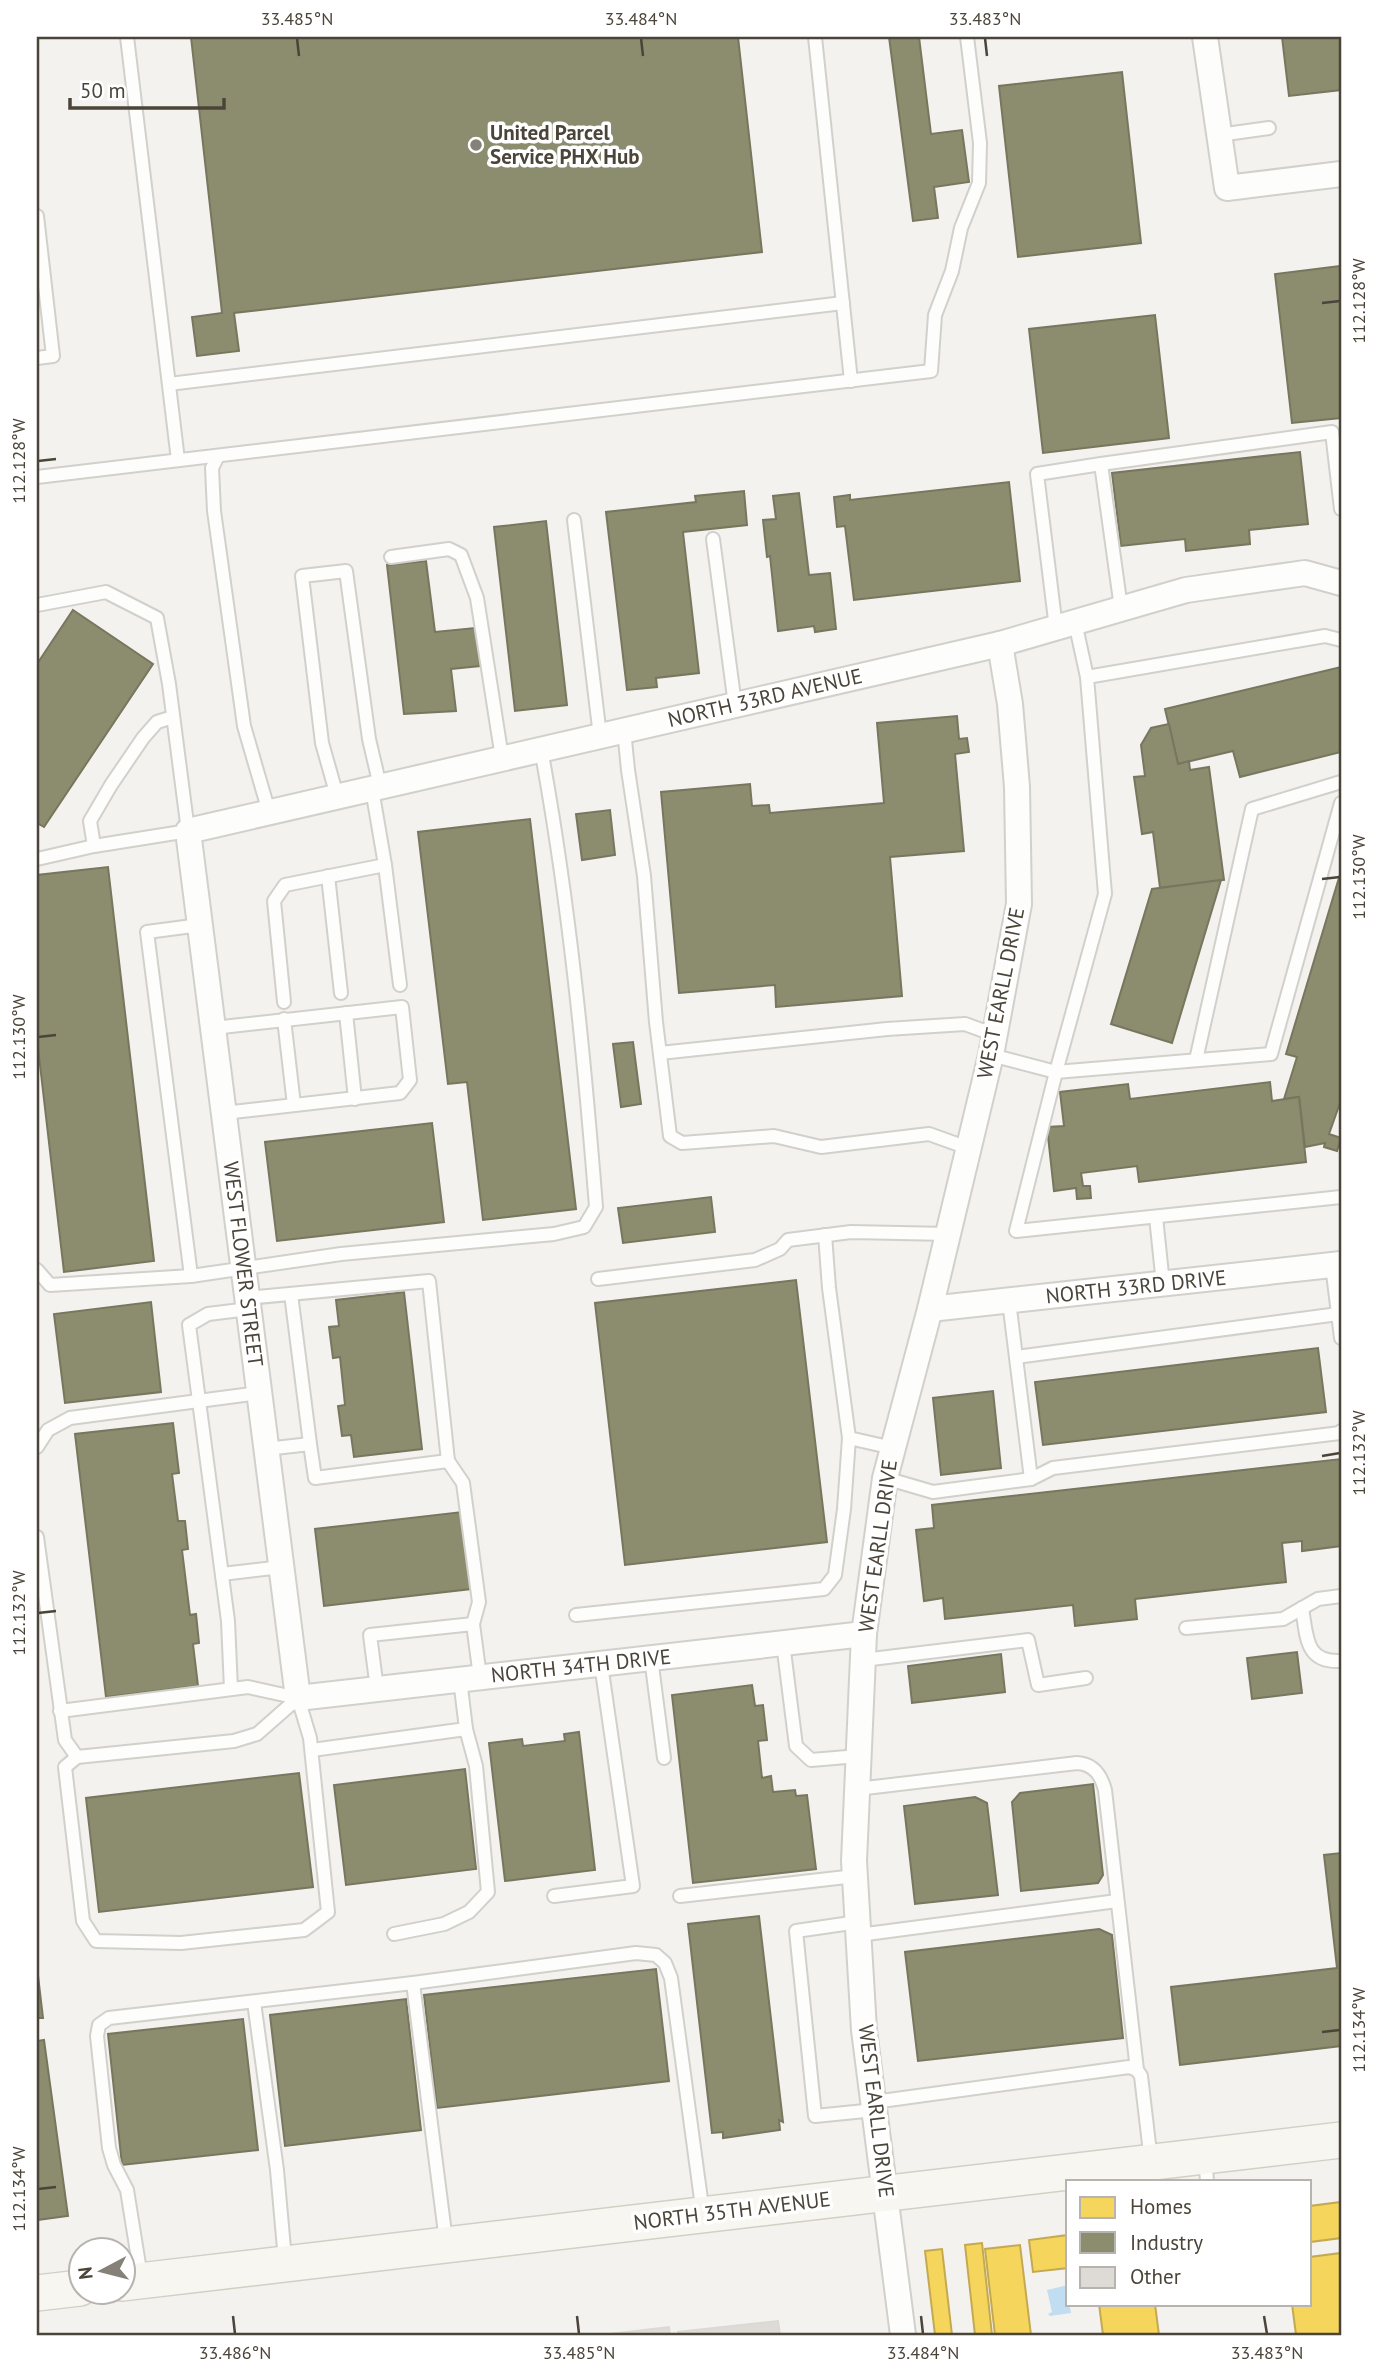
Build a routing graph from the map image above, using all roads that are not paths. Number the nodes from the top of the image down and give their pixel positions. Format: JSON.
{"nodes":[{"id":1,"x":127,"y":37,"type":"edge"},
{"id":2,"x":815,"y":37,"type":"edge"},
{"id":3,"x":967,"y":37,"type":"edge"},
{"id":4,"x":1205,"y":37,"type":"edge"},
{"id":5,"x":1269,"y":128,"type":"dead end"},
{"id":6,"x":1219,"y":135,"type":"junction"},
{"id":7,"x":1341,"y":174,"type":"edge"},
{"id":8,"x":37,"y":216,"type":"edge"},
{"id":9,"x":843,"y":303,"type":"junction"},
{"id":10,"x":37,"y":358,"type":"edge"},
{"id":11,"x":851,"y":381,"type":"junction"},
{"id":12,"x":169,"y":384,"type":"junction"},
{"id":13,"x":218,"y":456,"type":"junction"},
{"id":14,"x":178,"y":460,"type":"junction"},
{"id":15,"x":1101,"y":464,"type":"junction"},
{"id":16,"x":37,"y":477,"type":"edge"},
{"id":17,"x":1341,"y":509,"type":"edge"},
{"id":18,"x":575,"y":520,"type":"dead end"},
{"id":19,"x":713,"y":539,"type":"dead end"},
{"id":20,"x":391,"y":557,"type":"dead end"},
{"id":21,"x":1341,"y":583,"type":"edge"},
{"id":22,"x":37,"y":605,"type":"edge"},
{"id":23,"x":1121,"y":608,"type":"junction"},
{"id":24,"x":1065,"y":625,"type":"junction"},
{"id":25,"x":1341,"y":640,"type":"edge"},
{"id":26,"x":1000,"y":644,"type":"junction"},
{"id":27,"x":1087,"y":677,"type":"junction"},
{"id":28,"x":735,"y":705,"type":"junction"},
{"id":29,"x":173,"y":717,"type":"junction"},
{"id":30,"x":612,"y":733,"type":"junction"},
{"id":31,"x":541,"y":749,"type":"junction"},
{"id":32,"x":502,"y":758,"type":"junction"},
{"id":33,"x":1341,"y":782,"type":"edge"},
{"id":34,"x":376,"y":788,"type":"junction"},
{"id":35,"x":337,"y":796,"type":"junction"},
{"id":36,"x":1341,"y":803,"type":"edge"},
{"id":37,"x":269,"y":812,"type":"junction"},
{"id":38,"x":188,"y":831,"type":"junction"},
{"id":39,"x":94,"y":846,"type":"junction"},
{"id":40,"x":37,"y":859,"type":"edge"},
{"id":41,"x":385,"y":865,"type":"junction"},
{"id":42,"x":328,"y":876,"type":"junction"},
{"id":43,"x":200,"y":925,"type":"junction"},
{"id":44,"x":400,"y":985,"type":"dead end"},
{"id":45,"x":341,"y":993,"type":"dead end"},
{"id":46,"x":284,"y":1002,"type":"dead end"},
{"id":47,"x":346,"y":1013,"type":"junction"},
{"id":48,"x":284,"y":1019,"type":"junction"},
{"id":49,"x":213,"y":1028,"type":"junction"},
{"id":50,"x":993,"y":1045,"type":"junction"},
{"id":51,"x":660,"y":1052,"type":"junction"},
{"id":52,"x":1196,"y":1060,"type":"junction"},
{"id":53,"x":1056,"y":1072,"type":"junction"},
{"id":54,"x":355,"y":1098,"type":"junction"},
{"id":55,"x":294,"y":1105,"type":"junction"},
{"id":56,"x":224,"y":1113,"type":"junction"},
{"id":57,"x":968,"y":1148,"type":"junction"},
{"id":58,"x":1341,"y":1197,"type":"edge"},
{"id":59,"x":1156,"y":1217,"type":"junction"},
{"id":60,"x":948,"y":1234,"type":"junction"},
{"id":61,"x":825,"y":1235,"type":"junction"},
{"id":62,"x":1337,"y":1264,"type":"edge"},
{"id":63,"x":243,"y":1267,"type":"junction"},
{"id":64,"x":37,"y":1270,"type":"edge"},
{"id":65,"x":191,"y":1276,"type":"junction"},
{"id":66,"x":598,"y":1279,"type":"dead end"},
{"id":67,"x":1163,"y":1284,"type":"junction"},
{"id":68,"x":291,"y":1294,"type":"junction"},
{"id":69,"x":1009,"y":1301,"type":"junction"},
{"id":70,"x":248,"y":1303,"type":"junction"},
{"id":71,"x":930,"y":1310,"type":"junction"},
{"id":72,"x":1338,"y":1314,"type":"junction"},
{"id":73,"x":1341,"y":1338,"type":"edge"},
{"id":74,"x":1016,"y":1357,"type":"junction"},
{"id":75,"x":259,"y":1393,"type":"junction"},
{"id":76,"x":201,"y":1401,"type":"junction"},
{"id":77,"x":1341,"y":1431,"type":"edge"},
{"id":78,"x":849,"y":1438,"type":"junction"},
{"id":79,"x":310,"y":1444,"type":"junction"},
{"id":80,"x":37,"y":1447,"type":"edge"},
{"id":81,"x":893,"y":1448,"type":"junction"},
{"id":82,"x":266,"y":1449,"type":"junction"},
{"id":83,"x":448,"y":1461,"type":"junction"},
{"id":84,"x":885,"y":1478,"type":"junction"},
{"id":85,"x":1031,"y":1479,"type":"junction"},
{"id":86,"x":37,"y":1537,"type":"edge"},
{"id":87,"x":281,"y":1567,"type":"junction"},
{"id":88,"x":222,"y":1574,"type":"junction"},
{"id":89,"x":1341,"y":1596,"type":"edge"},
{"id":90,"x":1302,"y":1608,"type":"junction"},
{"id":91,"x":576,"y":1615,"type":"dead end"},
{"id":92,"x":473,"y":1624,"type":"junction"},
{"id":93,"x":1186,"y":1628,"type":"dead end"},
{"id":94,"x":864,"y":1634,"type":"junction"},
{"id":95,"x":783,"y":1643,"type":"junction"},
{"id":96,"x":651,"y":1658,"type":"junction"},
{"id":97,"x":863,"y":1660,"type":"junction"},
{"id":98,"x":1341,"y":1661,"type":"edge"},
{"id":99,"x":601,"y":1664,"type":"junction"},
{"id":100,"x":470,"y":1678,"type":"junction"},
{"id":101,"x":1086,"y":1678,"type":"dead end"},
{"id":102,"x":231,"y":1689,"type":"junction"},
{"id":103,"x":377,"y":1689,"type":"junction"},
{"id":104,"x":298,"y":1698,"type":"junction"},
{"id":105,"x":60,"y":1711,"type":"junction"},
{"id":106,"x":466,"y":1729,"type":"junction"},
{"id":107,"x":312,"y":1750,"type":"junction"},
{"id":108,"x":859,"y":1756,"type":"junction"},
{"id":109,"x":77,"y":1757,"type":"junction"},
{"id":110,"x":664,"y":1758,"type":"dead end"},
{"id":111,"x":857,"y":1789,"type":"junction"},
{"id":112,"x":855,"y":1876,"type":"junction"},
{"id":113,"x":554,"y":1896,"type":"dead end"},
{"id":114,"x":680,"y":1896,"type":"dead end"},
{"id":115,"x":1117,"y":1901,"type":"junction"},
{"id":116,"x":858,"y":1928,"type":"junction"},
{"id":117,"x":394,"y":1934,"type":"dead end"},
{"id":118,"x":413,"y":1983,"type":"junction"},
{"id":119,"x":254,"y":2002,"type":"junction"},
{"id":120,"x":1136,"y":2070,"type":"junction"},
{"id":121,"x":875,"y":2106,"type":"junction"},
{"id":122,"x":1341,"y":2140,"type":"edge"},
{"id":123,"x":1151,"y":2161,"type":"junction"},
{"id":124,"x":1206,"y":2168,"type":"edge"},
{"id":125,"x":887,"y":2192,"type":"junction"},
{"id":126,"x":703,"y":2215,"type":"junction"},
{"id":127,"x":130,"y":2236,"type":"edge"},
{"id":128,"x":447,"y":2245,"type":"junction"},
{"id":129,"x":286,"y":2264,"type":"junction"},
{"id":130,"x":136,"y":2282,"type":"edge"},
{"id":131,"x":66,"y":2290,"type":"edge"},
{"id":132,"x":37,"y":2293,"type":"edge"},
{"id":133,"x":903,"y":2335,"type":"edge"}],
"edges":[{"from":1,"to":12,"type":"lane"},
{"from":2,"to":9,"type":"lane"},
{"from":3,"to":11,"type":"lane"},
{"from":4,"to":6,"type":"street"},
{"from":5,"to":6,"type":"lane"},
{"from":6,"to":7,"type":"street"},
{"from":8,"to":10,"type":"lane"},
{"from":9,"to":11,"type":"lane"},
{"from":9,"to":12,"type":"lane"},
{"from":11,"to":13,"type":"lane"},
{"from":12,"to":14,"type":"lane"},
{"from":13,"to":14,"type":"lane"},
{"from":13,"to":37,"type":"lane"},
{"from":14,"to":16,"type":"lane"},
{"from":15,"to":17,"type":"lane"},
{"from":15,"to":23,"type":"lane"},
{"from":15,"to":24,"type":"lane"},
{"from":18,"to":30,"type":"lane"},
{"from":19,"to":28,"type":"lane"},
{"from":20,"to":32,"type":"lane"},
{"from":21,"to":23,"type":"street","name":"NORTH 33RD AVENUE"},
{"from":22,"to":29,"type":"lane"},
{"from":23,"to":24,"type":"street","name":"NORTH 33RD AVENUE"},
{"from":24,"to":26,"type":"street","name":"NORTH 33RD AVENUE"},
{"from":24,"to":27,"type":"lane"},
{"from":25,"to":27,"type":"lane"},
{"from":26,"to":28,"type":"street","name":"NORTH 33RD AVENUE"},
{"from":26,"to":50,"type":"street","name":"WEST EARLL DRIVE"},
{"from":27,"to":53,"type":"lane"},
{"from":28,"to":30,"type":"street","name":"NORTH 33RD AVENUE"},
{"from":29,"to":38,"type":"lane"},
{"from":29,"to":39,"type":"lane"},
{"from":30,"to":31,"type":"street","name":"NORTH 33RD AVENUE"},
{"from":30,"to":51,"type":"lane"},
{"from":31,"to":32,"type":"street","name":"NORTH 33RD AVENUE"},
{"from":31,"to":63,"type":"lane"},
{"from":32,"to":34,"type":"street","name":"NORTH 33RD AVENUE"},
{"from":33,"to":52,"type":"lane"},
{"from":34,"to":35,"type":"street","name":"NORTH 33RD AVENUE"},
{"from":34,"to":35,"type":"lane"},
{"from":34,"to":41,"type":"lane"},
{"from":35,"to":37,"type":"street","name":"NORTH 33RD AVENUE"},
{"from":36,"to":52,"type":"lane"},
{"from":37,"to":38,"type":"street","name":"NORTH 33RD AVENUE"},
{"from":38,"to":39,"type":"lane"},
{"from":38,"to":43,"type":"street","name":"WEST FLOWER STREET"},
{"from":39,"to":40,"type":"lane"},
{"from":41,"to":42,"type":"lane"},
{"from":41,"to":44,"type":"lane"},
{"from":42,"to":45,"type":"lane"},
{"from":42,"to":46,"type":"lane"},
{"from":43,"to":49,"type":"street","name":"WEST FLOWER STREET"},
{"from":43,"to":65,"type":"lane"},
{"from":47,"to":48,"type":"lane"},
{"from":47,"to":54,"type":"lane"},
{"from":47,"to":54,"type":"lane"},
{"from":48,"to":49,"type":"lane"},
{"from":48,"to":55,"type":"lane"},
{"from":49,"to":56,"type":"street","name":"WEST FLOWER STREET"},
{"from":50,"to":51,"type":"lane"},
{"from":50,"to":53,"type":"lane"},
{"from":50,"to":57,"type":"street","name":"WEST EARLL DRIVE"},
{"from":51,"to":57,"type":"lane"},
{"from":52,"to":53,"type":"lane"},
{"from":53,"to":59,"type":"lane"},
{"from":54,"to":55,"type":"lane"},
{"from":55,"to":56,"type":"lane"},
{"from":56,"to":63,"type":"street","name":"WEST FLOWER STREET"},
{"from":57,"to":60,"type":"street","name":"WEST EARLL DRIVE"},
{"from":58,"to":59,"type":"lane"},
{"from":59,"to":67,"type":"lane"},
{"from":60,"to":61,"type":"lane"},
{"from":60,"to":71,"type":"street","name":"WEST EARLL DRIVE"},
{"from":61,"to":66,"type":"lane"},
{"from":61,"to":78,"type":"lane"},
{"from":62,"to":67,"type":"street","name":"NORTH 33RD DRIVE"},
{"from":62,"to":72,"type":"lane"},
{"from":63,"to":65,"type":"lane"},
{"from":63,"to":70,"type":"street","name":"WEST FLOWER STREET"},
{"from":64,"to":65,"type":"lane"},
{"from":67,"to":69,"type":"street","name":"NORTH 33RD DRIVE"},
{"from":68,"to":70,"type":"lane"},
{"from":68,"to":79,"type":"lane"},
{"from":68,"to":83,"type":"lane"},
{"from":69,"to":71,"type":"street","name":"NORTH 33RD DRIVE"},
{"from":69,"to":74,"type":"lane"},
{"from":70,"to":75,"type":"street","name":"WEST FLOWER STREET"},
{"from":70,"to":76,"type":"lane"},
{"from":71,"to":81,"type":"street","name":"WEST EARLL DRIVE"},
{"from":72,"to":73,"type":"lane"},
{"from":72,"to":74,"type":"lane"},
{"from":74,"to":85,"type":"lane"},
{"from":75,"to":76,"type":"lane"},
{"from":75,"to":82,"type":"street","name":"WEST FLOWER STREET"},
{"from":76,"to":80,"type":"lane"},
{"from":76,"to":88,"type":"lane"},
{"from":77,"to":85,"type":"lane"},
{"from":78,"to":81,"type":"lane"},
{"from":78,"to":91,"type":"lane"},
{"from":79,"to":82,"type":"lane"},
{"from":79,"to":83,"type":"lane"},
{"from":81,"to":84,"type":"street","name":"WEST EARLL DRIVE"},
{"from":82,"to":87,"type":"street","name":"WEST FLOWER STREET"},
{"from":83,"to":92,"type":"lane"},
{"from":84,"to":85,"type":"lane"},
{"from":84,"to":94,"type":"street","name":"WEST EARLL DRIVE"},
{"from":86,"to":105,"type":"lane"},
{"from":87,"to":88,"type":"lane"},
{"from":87,"to":104,"type":"street","name":"WEST FLOWER STREET"},
{"from":88,"to":102,"type":"lane"},
{"from":89,"to":90,"type":"lane"},
{"from":90,"to":93,"type":"lane"},
{"from":90,"to":98,"type":"lane"},
{"from":92,"to":100,"type":"lane"},
{"from":92,"to":103,"type":"lane"},
{"from":94,"to":95,"type":"street","name":"NORTH 34TH DRIVE"},
{"from":94,"to":97,"type":"street","name":"WEST EARLL DRIVE"},
{"from":95,"to":96,"type":"street","name":"NORTH 34TH DRIVE"},
{"from":95,"to":108,"type":"lane"},
{"from":96,"to":99,"type":"street","name":"NORTH 34TH DRIVE"},
{"from":96,"to":110,"type":"lane"},
{"from":97,"to":101,"type":"lane"},
{"from":97,"to":108,"type":"street","name":"WEST EARLL DRIVE"},
{"from":99,"to":100,"type":"street","name":"NORTH 34TH DRIVE"},
{"from":99,"to":113,"type":"lane"},
{"from":100,"to":103,"type":"street","name":"NORTH 34TH DRIVE"},
{"from":100,"to":106,"type":"lane"},
{"from":102,"to":104,"type":"lane"},
{"from":102,"to":105,"type":"lane"},
{"from":103,"to":104,"type":"street","name":"NORTH 34TH DRIVE"},
{"from":104,"to":107,"type":"lane"},
{"from":104,"to":109,"type":"lane"},
{"from":105,"to":109,"type":"lane"},
{"from":106,"to":107,"type":"lane"},
{"from":106,"to":117,"type":"lane"},
{"from":107,"to":109,"type":"lane"},
{"from":108,"to":111,"type":"street","name":"WEST EARLL DRIVE"},
{"from":111,"to":112,"type":"street","name":"WEST EARLL DRIVE"},
{"from":111,"to":115,"type":"lane"},
{"from":112,"to":114,"type":"lane"},
{"from":112,"to":116,"type":"street","name":"WEST EARLL DRIVE"},
{"from":115,"to":116,"type":"lane"},
{"from":115,"to":120,"type":"lane"},
{"from":116,"to":121,"type":"street","name":"WEST EARLL DRIVE"},
{"from":116,"to":121,"type":"lane"},
{"from":118,"to":119,"type":"lane"},
{"from":118,"to":126,"type":"lane"},
{"from":118,"to":128,"type":"lane"},
{"from":119,"to":127,"type":"lane"},
{"from":119,"to":129,"type":"lane"},
{"from":120,"to":121,"type":"lane"},
{"from":120,"to":123,"type":"lane"},
{"from":121,"to":125,"type":"street","name":"WEST EARLL DRIVE"},
{"from":122,"to":124,"type":"main road","name":"NORTH 35TH AVENUE"},
{"from":123,"to":124,"type":"main road","name":"NORTH 35TH AVENUE"},
{"from":123,"to":125,"type":"main road","name":"NORTH 35TH AVENUE"},
{"from":125,"to":126,"type":"main road","name":"NORTH 35TH AVENUE"},
{"from":125,"to":133,"type":"street","name":"WEST EARLL DRIVE"},
{"from":126,"to":128,"type":"main road","name":"NORTH 35TH AVENUE"},
{"from":128,"to":129,"type":"main road","name":"NORTH 35TH AVENUE"},
{"from":129,"to":130,"type":"main road","name":"NORTH 35TH AVENUE"},
{"from":131,"to":132,"type":"main road"}]}
